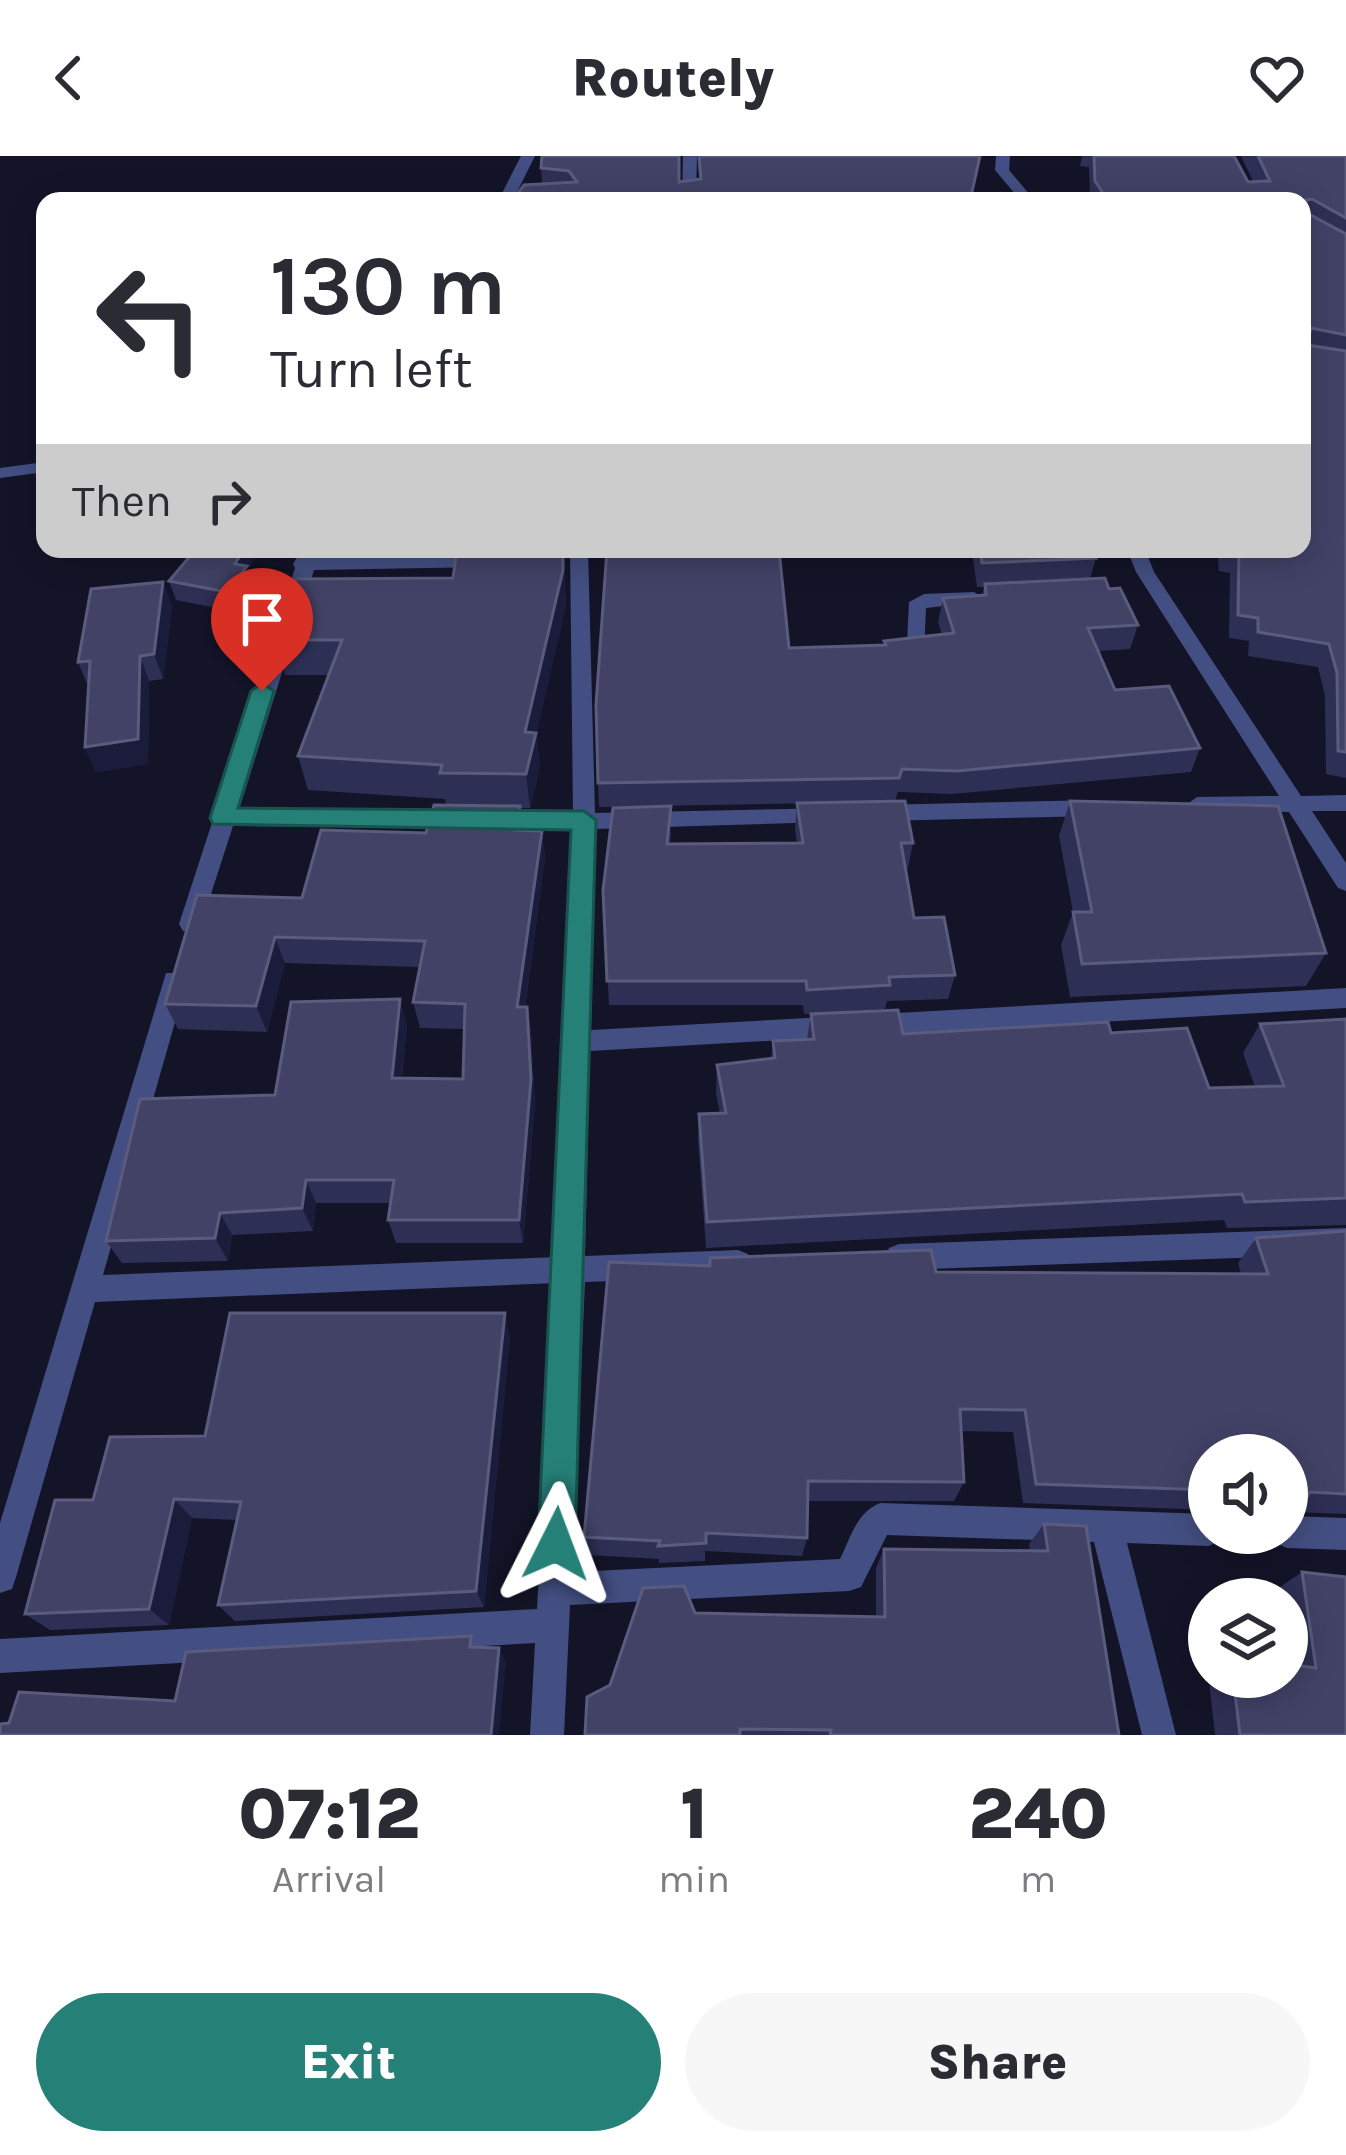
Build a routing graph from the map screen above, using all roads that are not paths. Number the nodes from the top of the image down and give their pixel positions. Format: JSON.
{"nodes":[{"id":1,"x":527,"y":156,"type":"edge"},
{"id":2,"x":690,"y":156,"type":"edge"},
{"id":3,"x":1003,"y":156,"type":"edge"},
{"id":4,"x":509,"y":192,"type":"edge"},
{"id":5,"x":688,"y":192,"type":"edge"},
{"id":6,"x":1020,"y":192,"type":"edge"},
{"id":7,"x":36,"y":467,"type":"edge"},
{"id":8,"x":0,"y":473,"type":"edge"},
{"id":9,"x":305,"y":558,"type":"edge"},
{"id":10,"x":407,"y":558,"type":"edge"},
{"id":11,"x":570,"y":558,"type":"edge"},
{"id":12,"x":1138,"y":558,"type":"edge"},
{"id":13,"x":508,"y":560,"type":"edge"},
{"id":14,"x":994,"y":597,"type":"edge"},
{"id":15,"x":868,"y":652,"type":"edge"},
{"id":16,"x":1297,"y":802,"type":"junction"},
{"id":17,"x":1346,"y":802,"type":"edge"},
{"id":18,"x":1178,"y":806,"type":"edge"},
{"id":19,"x":1131,"y":807,"type":"edge"},
{"id":20,"x":222,"y":818,"type":"junction"},
{"id":21,"x":584,"y":820,"type":"junction"},
{"id":22,"x":1346,"y":882,"type":"edge"},
{"id":23,"x":1346,"y":998,"type":"edge"},
{"id":24,"x":578,"y":1041,"type":"junction"},
{"id":25,"x":1346,"y":1240,"type":"edge"},
{"id":26,"x":876,"y":1258,"type":"edge"},
{"id":27,"x":759,"y":1262,"type":"edge"},
{"id":28,"x":571,"y":1269,"type":"junction"},
{"id":29,"x":84,"y":1289,"type":"junction"},
{"id":30,"x":1107,"y":1528,"type":"junction"},
{"id":31,"x":1188,"y":1530,"type":"edge"},
{"id":32,"x":1308,"y":1533,"type":"edge"},
{"id":33,"x":1346,"y":1534,"type":"edge"},
{"id":34,"x":0,"y":1576,"type":"edge"},
{"id":35,"x":554,"y":1589,"type":"junction"},
{"id":36,"x":552,"y":1625,"type":"junction"},
{"id":37,"x":0,"y":1656,"type":"edge"},
{"id":38,"x":547,"y":1735,"type":"edge"},
{"id":39,"x":1159,"y":1735,"type":"edge"}],
"edges":[{"from":1,"to":4,"type":"street"},
{"from":2,"to":5,"type":"street"},
{"from":3,"to":6,"type":"street"},
{"from":7,"to":8,"type":"street"},
{"from":9,"to":20,"type":"street"},
{"from":10,"to":13,"type":"street"},
{"from":11,"to":21,"type":"street"},
{"from":12,"to":16,"type":"street"},
{"from":14,"to":15,"type":"street"},
{"from":16,"to":17,"type":"street"},
{"from":16,"to":18,"type":"street"},
{"from":16,"to":22,"type":"street"},
{"from":19,"to":21,"type":"street"},
{"from":20,"to":21,"type":"street"},
{"from":20,"to":29,"type":"street"},
{"from":21,"to":24,"type":"street"},
{"from":23,"to":24,"type":"street"},
{"from":24,"to":28,"type":"street"},
{"from":25,"to":26,"type":"street"},
{"from":27,"to":28,"type":"street"},
{"from":28,"to":29,"type":"street"},
{"from":28,"to":35,"type":"street"},
{"from":29,"to":34,"type":"street"},
{"from":30,"to":31,"type":"street"},
{"from":30,"to":35,"type":"street"},
{"from":30,"to":39,"type":"street"},
{"from":32,"to":33,"type":"street"},
{"from":35,"to":36,"type":"street"},
{"from":36,"to":37,"type":"street"},
{"from":36,"to":38,"type":"street"}]}
